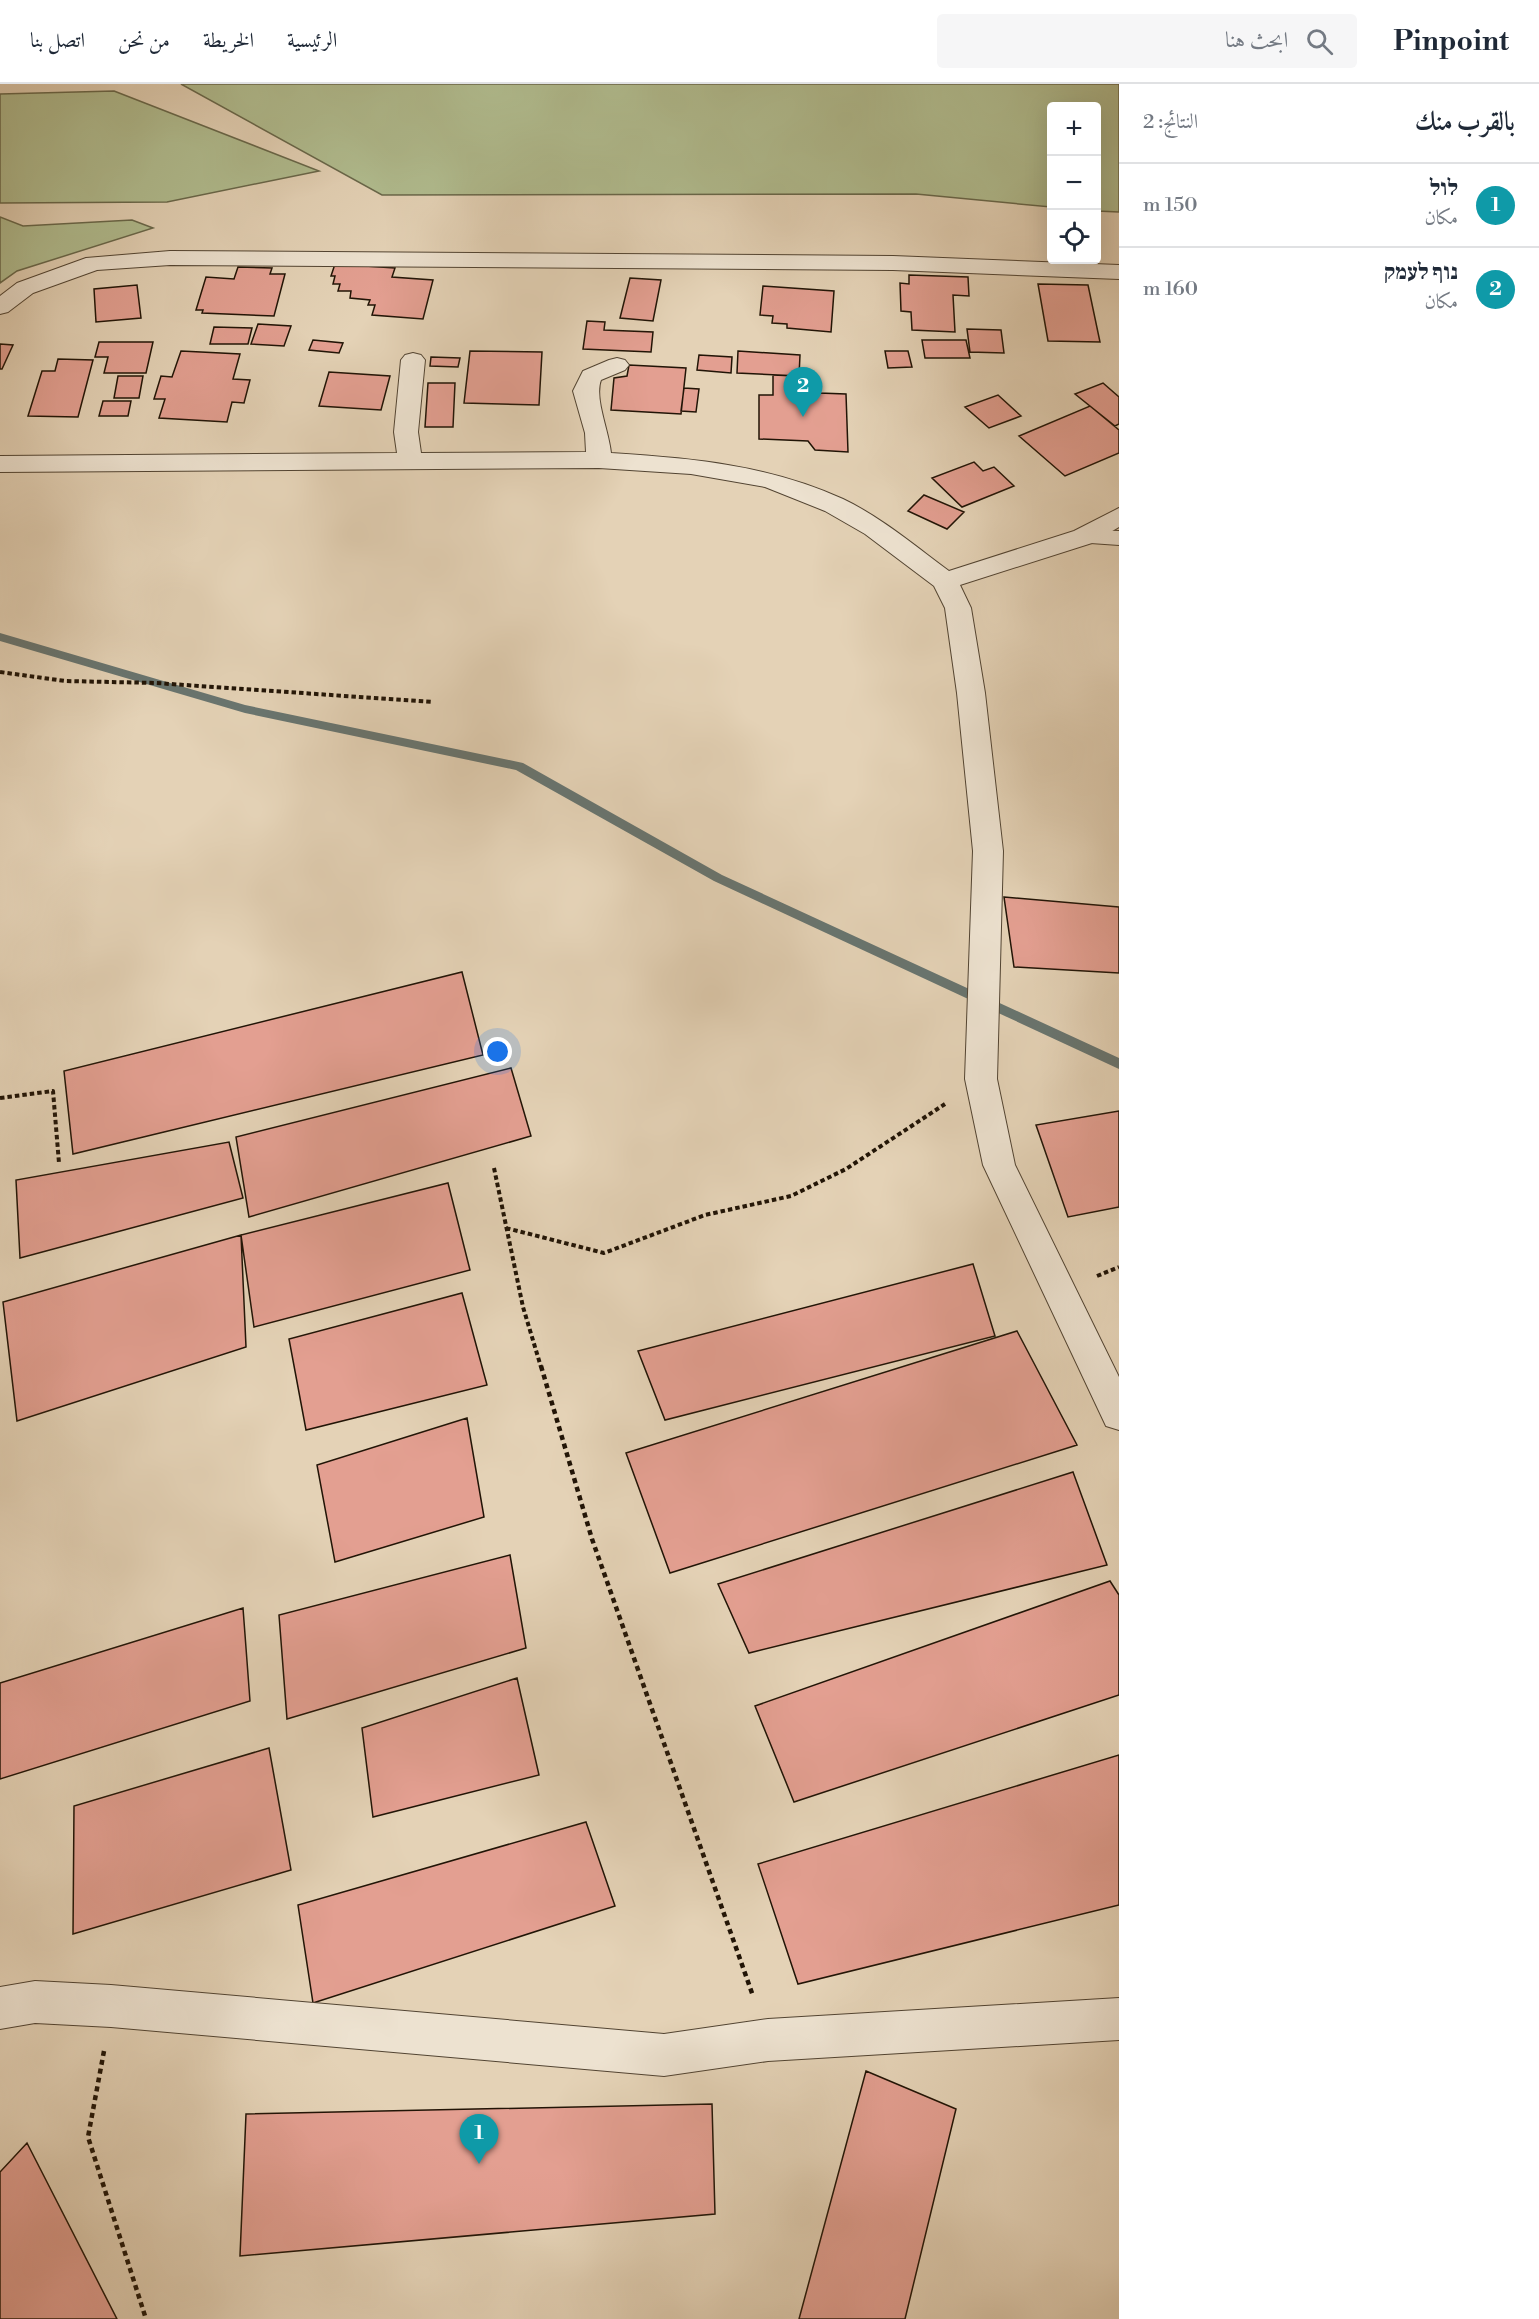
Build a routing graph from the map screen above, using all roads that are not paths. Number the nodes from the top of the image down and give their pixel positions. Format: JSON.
{"nodes":[{"id":1,"x":1119,"y":272,"type":"edge"},
{"id":2,"x":0,"y":307,"type":"edge"},
{"id":3,"x":413,"y":360,"type":"dead end"},
{"id":4,"x":617,"y":366,"type":"dead end"},
{"id":5,"x":410,"y":460,"type":"junction"},
{"id":6,"x":599,"y":460,"type":"junction"},
{"id":7,"x":0,"y":464,"type":"edge"},
{"id":8,"x":1119,"y":516,"type":"edge"},
{"id":9,"x":1083,"y":537,"type":"junction"},
{"id":10,"x":1119,"y":538,"type":"edge"},
{"id":11,"x":945,"y":580,"type":"junction"},
{"id":12,"x":1119,"y":1414,"type":"edge"},
{"id":13,"x":0,"y":2008,"type":"edge"},
{"id":14,"x":1119,"y":2019,"type":"edge"}],
"edges":[{"from":1,"to":2,"type":"street"},
{"from":3,"to":5,"type":"street"},
{"from":4,"to":6,"type":"street"},
{"from":5,"to":6,"type":"street"},
{"from":5,"to":7,"type":"street"},
{"from":6,"to":11,"type":"street"},
{"from":8,"to":9,"type":"street"},
{"from":9,"to":10,"type":"lane"},
{"from":9,"to":11,"type":"street"},
{"from":11,"to":12,"type":"street"},
{"from":13,"to":14,"type":"street"}]}
